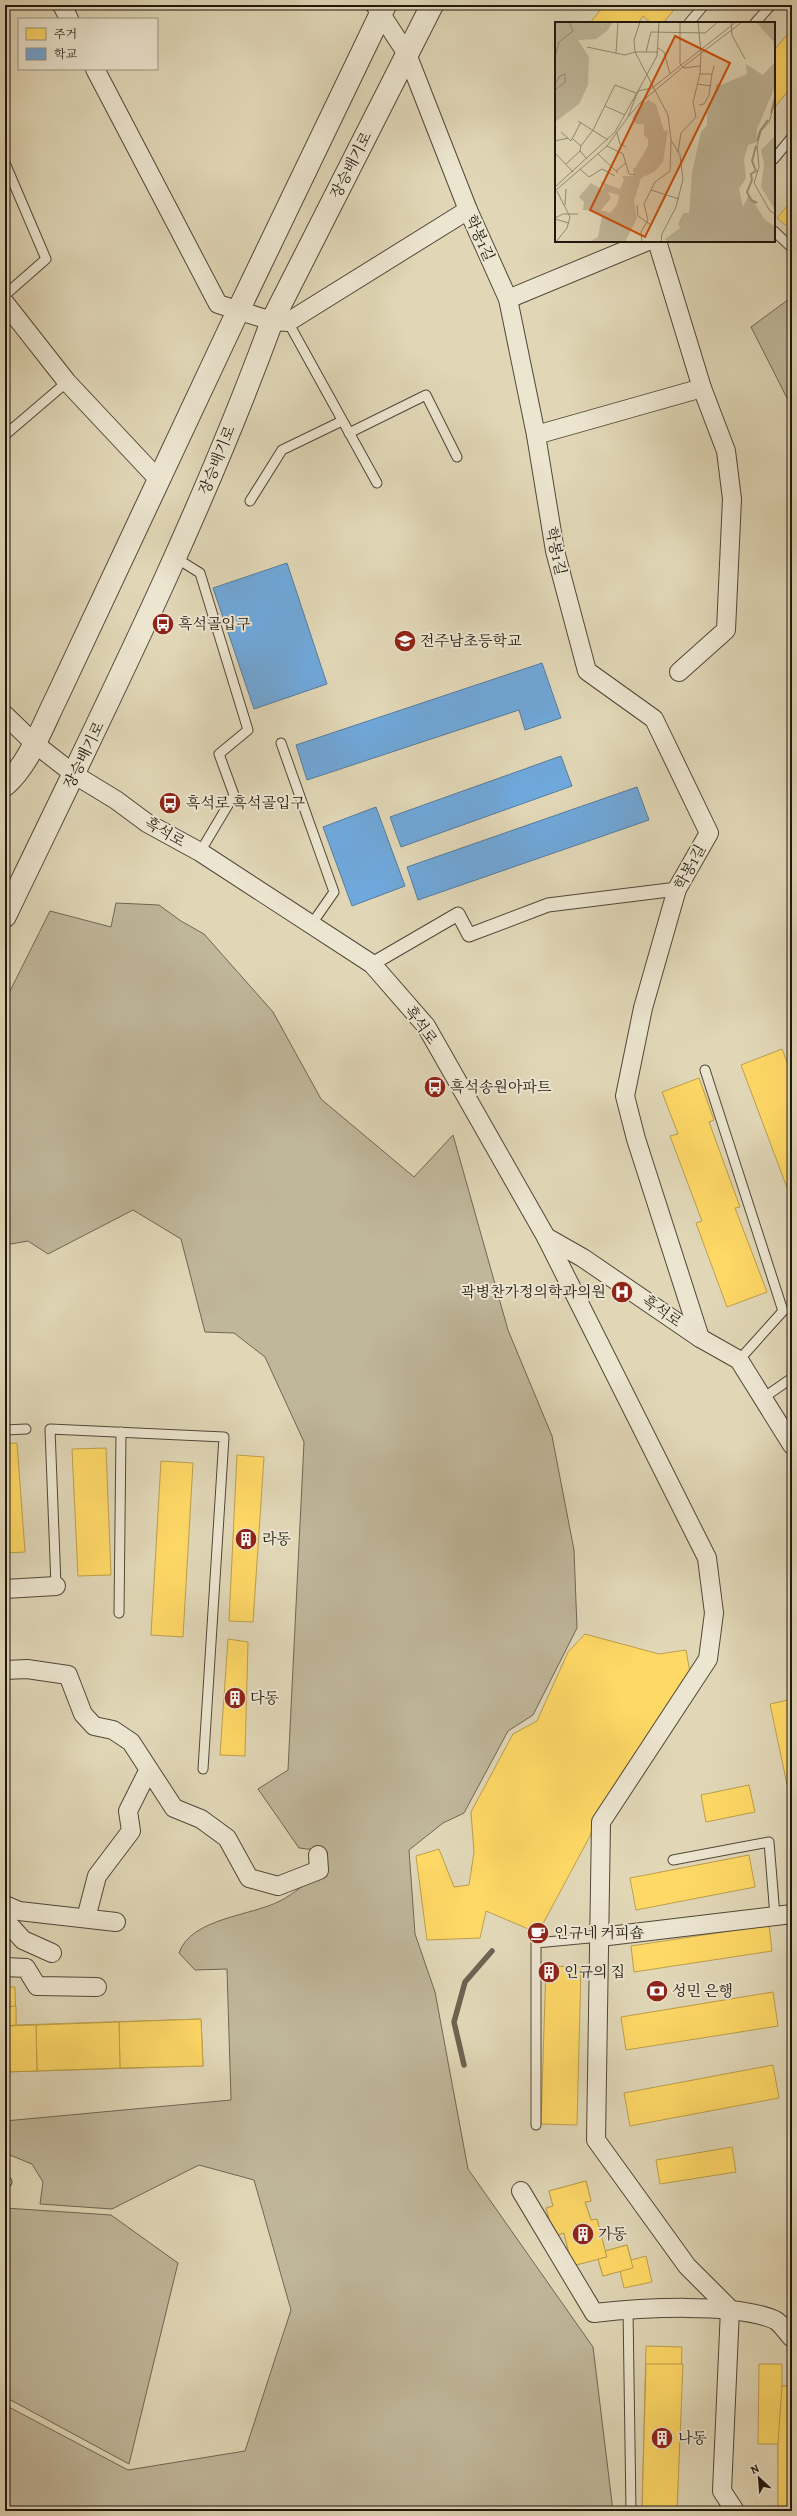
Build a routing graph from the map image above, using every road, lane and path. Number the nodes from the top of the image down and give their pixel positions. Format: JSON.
{"nodes":[{"id":1,"x":62,"y":5,"type":"edge"},
{"id":2,"x":432,"y":5,"type":"edge"},
{"id":3,"x":704,"y":5,"type":"edge"},
{"id":4,"x":771,"y":5,"type":"edge"},
{"id":5,"x":380,"y":8,"type":"edge"},
{"id":6,"x":68,"y":18,"type":"edge"},
{"id":7,"x":690,"y":22,"type":"edge"},
{"id":8,"x":756,"y":22,"type":"edge"},
{"id":9,"x":407,"y":54,"type":"junction"},
{"id":10,"x":96,"y":70,"type":"edge"},
{"id":11,"x":792,"y":137,"type":"edge"},
{"id":12,"x":775,"y":158,"type":"edge"},
{"id":13,"x":5,"y":163,"type":"edge"},
{"id":14,"x":468,"y":210,"type":"junction"},
{"id":15,"x":775,"y":232,"type":"edge"},
{"id":16,"x":646,"y":242,"type":"edge"},
{"id":17,"x":657,"y":242,"type":"edge"},
{"id":18,"x":792,"y":248,"type":"edge"},
{"id":19,"x":5,"y":295,"type":"edge"},
{"id":20,"x":508,"y":299,"type":"junction"},
{"id":21,"x":5,"y":303,"type":"edge"},
{"id":22,"x":238,"y":311,"type":"junction"},
{"id":23,"x":280,"y":322,"type":"junction"},
{"id":24,"x":67,"y":382,"type":"junction"},
{"id":25,"x":702,"y":388,"type":"junction"},
{"id":26,"x":342,"y":421,"type":"junction"},
{"id":27,"x":349,"y":433,"type":"junction"},
{"id":28,"x":5,"y":435,"type":"edge"},
{"id":29,"x":536,"y":435,"type":"junction"},
{"id":30,"x":457,"y":457,"type":"dead end"},
{"id":31,"x":158,"y":479,"type":"junction"},
{"id":32,"x":377,"y":483,"type":"dead end"},
{"id":33,"x":250,"y":502,"type":"dead end"},
{"id":34,"x":176,"y":558,"type":"junction"},
{"id":35,"x":679,"y":672,"type":"dead end"},
{"id":36,"x":5,"y":715,"type":"edge"},
{"id":37,"x":34,"y":743,"type":"junction"},
{"id":38,"x":281,"y":743,"type":"dead end"},
{"id":39,"x":75,"y":775,"type":"junction"},
{"id":40,"x":5,"y":786,"type":"edge"},
{"id":41,"x":200,"y":852,"type":"junction"},
{"id":42,"x":677,"y":889,"type":"junction"},
{"id":43,"x":5,"y":916,"type":"edge"},
{"id":44,"x":311,"y":925,"type":"junction"},
{"id":45,"x":372,"y":964,"type":"junction"},
{"id":46,"x":643,"y":1008,"type":"joint"},
{"id":47,"x":705,"y":1070,"type":"dead end"},
{"id":48,"x":546,"y":1237,"type":"junction"},
{"id":49,"x":700,"y":1338,"type":"junction"},
{"id":50,"x":739,"y":1360,"type":"junction"},
{"id":51,"x":792,"y":1378,"type":"edge"},
{"id":52,"x":763,"y":1398,"type":"junction"},
{"id":53,"x":26,"y":1429,"type":"dead end"},
{"id":54,"x":5,"y":1430,"type":"edge"},
{"id":55,"x":121,"y":1432,"type":"junction"},
{"id":56,"x":792,"y":1445,"type":"edge"},
{"id":57,"x":56,"y":1586,"type":"joint"},
{"id":58,"x":5,"y":1589,"type":"edge"},
{"id":59,"x":119,"y":1613,"type":"dead end"},
{"id":60,"x":5,"y":1670,"type":"edge"},
{"id":61,"x":203,"y":1769,"type":"dead end"},
{"id":62,"x":148,"y":1771,"type":"junction"},
{"id":63,"x":318,"y":1855,"type":"dead end"},
{"id":64,"x":673,"y":1860,"type":"dead end"},
{"id":65,"x":5,"y":1906,"type":"edge"},
{"id":66,"x":784,"y":1915,"type":"edge"},
{"id":67,"x":86,"y":1918,"type":"junction"},
{"id":68,"x":5,"y":1920,"type":"edge"},
{"id":69,"x":116,"y":1922,"type":"dead end"},
{"id":70,"x":600,"y":1937,"type":"junction"},
{"id":71,"x":52,"y":1953,"type":"dead end"},
{"id":72,"x":5,"y":1967,"type":"edge"},
{"id":73,"x":97,"y":1987,"type":"dead end"},
{"id":74,"x":536,"y":2125,"type":"dead end"},
{"id":75,"x":522,"y":2190,"type":"dead end"},
{"id":76,"x":628,"y":2309,"type":"junction"},
{"id":77,"x":730,"y":2309,"type":"junction"},
{"id":78,"x":792,"y":2338,"type":"edge"},
{"id":79,"x":631,"y":2511,"type":"edge"},
{"id":80,"x":735,"y":2511,"type":"edge"}],
"edges":[{"from":1,"to":6,"type":"street"},
{"from":2,"to":9,"type":"street","name":"장승배기로"},
{"from":3,"to":7,"type":"lane"},
{"from":4,"to":8,"type":"lane"},
{"from":5,"to":9,"type":"street","name":"학봉1길"},
{"from":5,"to":22,"type":"street"},
{"from":9,"to":14,"type":"street","name":"학봉1길"},
{"from":9,"to":23,"type":"street","name":"장승배기로"},
{"from":10,"to":22,"type":"street"},
{"from":11,"to":12,"type":"lane"},
{"from":13,"to":19,"type":"lane"},
{"from":14,"to":20,"type":"street","name":"학봉1길"},
{"from":14,"to":23,"type":"street"},
{"from":15,"to":18,"type":"lane"},
{"from":16,"to":20,"type":"street"},
{"from":17,"to":25,"type":"street"},
{"from":20,"to":29,"type":"street","name":"학봉1길"},
{"from":21,"to":24,"type":"street"},
{"from":22,"to":23,"type":"street"},
{"from":22,"to":31,"type":"street"},
{"from":23,"to":26,"type":"lane"},
{"from":23,"to":34,"type":"street","name":"장승배기로"},
{"from":24,"to":28,"type":"lane"},
{"from":24,"to":31,"type":"street"},
{"from":25,"to":29,"type":"street"},
{"from":25,"to":35,"type":"street"},
{"from":26,"to":27,"type":"lane"},
{"from":26,"to":33,"type":"lane"},
{"from":27,"to":30,"type":"lane"},
{"from":27,"to":32,"type":"lane"},
{"from":29,"to":42,"type":"street","name":"학봉1길"},
{"from":31,"to":37,"type":"street"},
{"from":34,"to":39,"type":"street","name":"장승배기로"},
{"from":34,"to":41,"type":"lane"},
{"from":36,"to":37,"type":"street","name":"흑석로"},
{"from":37,"to":39,"type":"street","name":"흑석로"},
{"from":37,"to":40,"type":"street"},
{"from":38,"to":44,"type":"lane"},
{"from":39,"to":41,"type":"street","name":"흑석로"},
{"from":39,"to":43,"type":"street","name":"장승배기로"},
{"from":41,"to":44,"type":"street","name":"흑석로"},
{"from":42,"to":45,"type":"street"},
{"from":42,"to":46,"type":"street","name":"학봉1길"},
{"from":44,"to":45,"type":"street","name":"흑석로"},
{"from":45,"to":48,"type":"street","name":"흑석로"},
{"from":46,"to":49,"type":"street","name":"흑석로"},
{"from":47,"to":50,"type":"lane"},
{"from":48,"to":49,"type":"street","name":"흑석로"},
{"from":48,"to":70,"type":"street"},
{"from":49,"to":50,"type":"street","name":"흑석로"},
{"from":50,"to":52,"type":"street","name":"흑석로"},
{"from":51,"to":52,"type":"lane"},
{"from":52,"to":56,"type":"street","name":"흑석로"},
{"from":53,"to":54,"type":"lane"},
{"from":55,"to":57,"type":"lane"},
{"from":55,"to":59,"type":"lane"},
{"from":55,"to":61,"type":"lane"},
{"from":57,"to":58,"type":"street"},
{"from":60,"to":62,"type":"street"},
{"from":62,"to":63,"type":"street"},
{"from":62,"to":67,"type":"street"},
{"from":64,"to":66,"type":"lane"},
{"from":65,"to":67,"type":"street"},
{"from":66,"to":70,"type":"street"},
{"from":67,"to":69,"type":"street"},
{"from":68,"to":71,"type":"street"},
{"from":70,"to":74,"type":"lane"},
{"from":70,"to":77,"type":"street"},
{"from":72,"to":73,"type":"street"},
{"from":75,"to":76,"type":"street"},
{"from":76,"to":77,"type":"street"},
{"from":76,"to":79,"type":"lane"},
{"from":77,"to":78,"type":"street"},
{"from":77,"to":80,"type":"street"}]}
